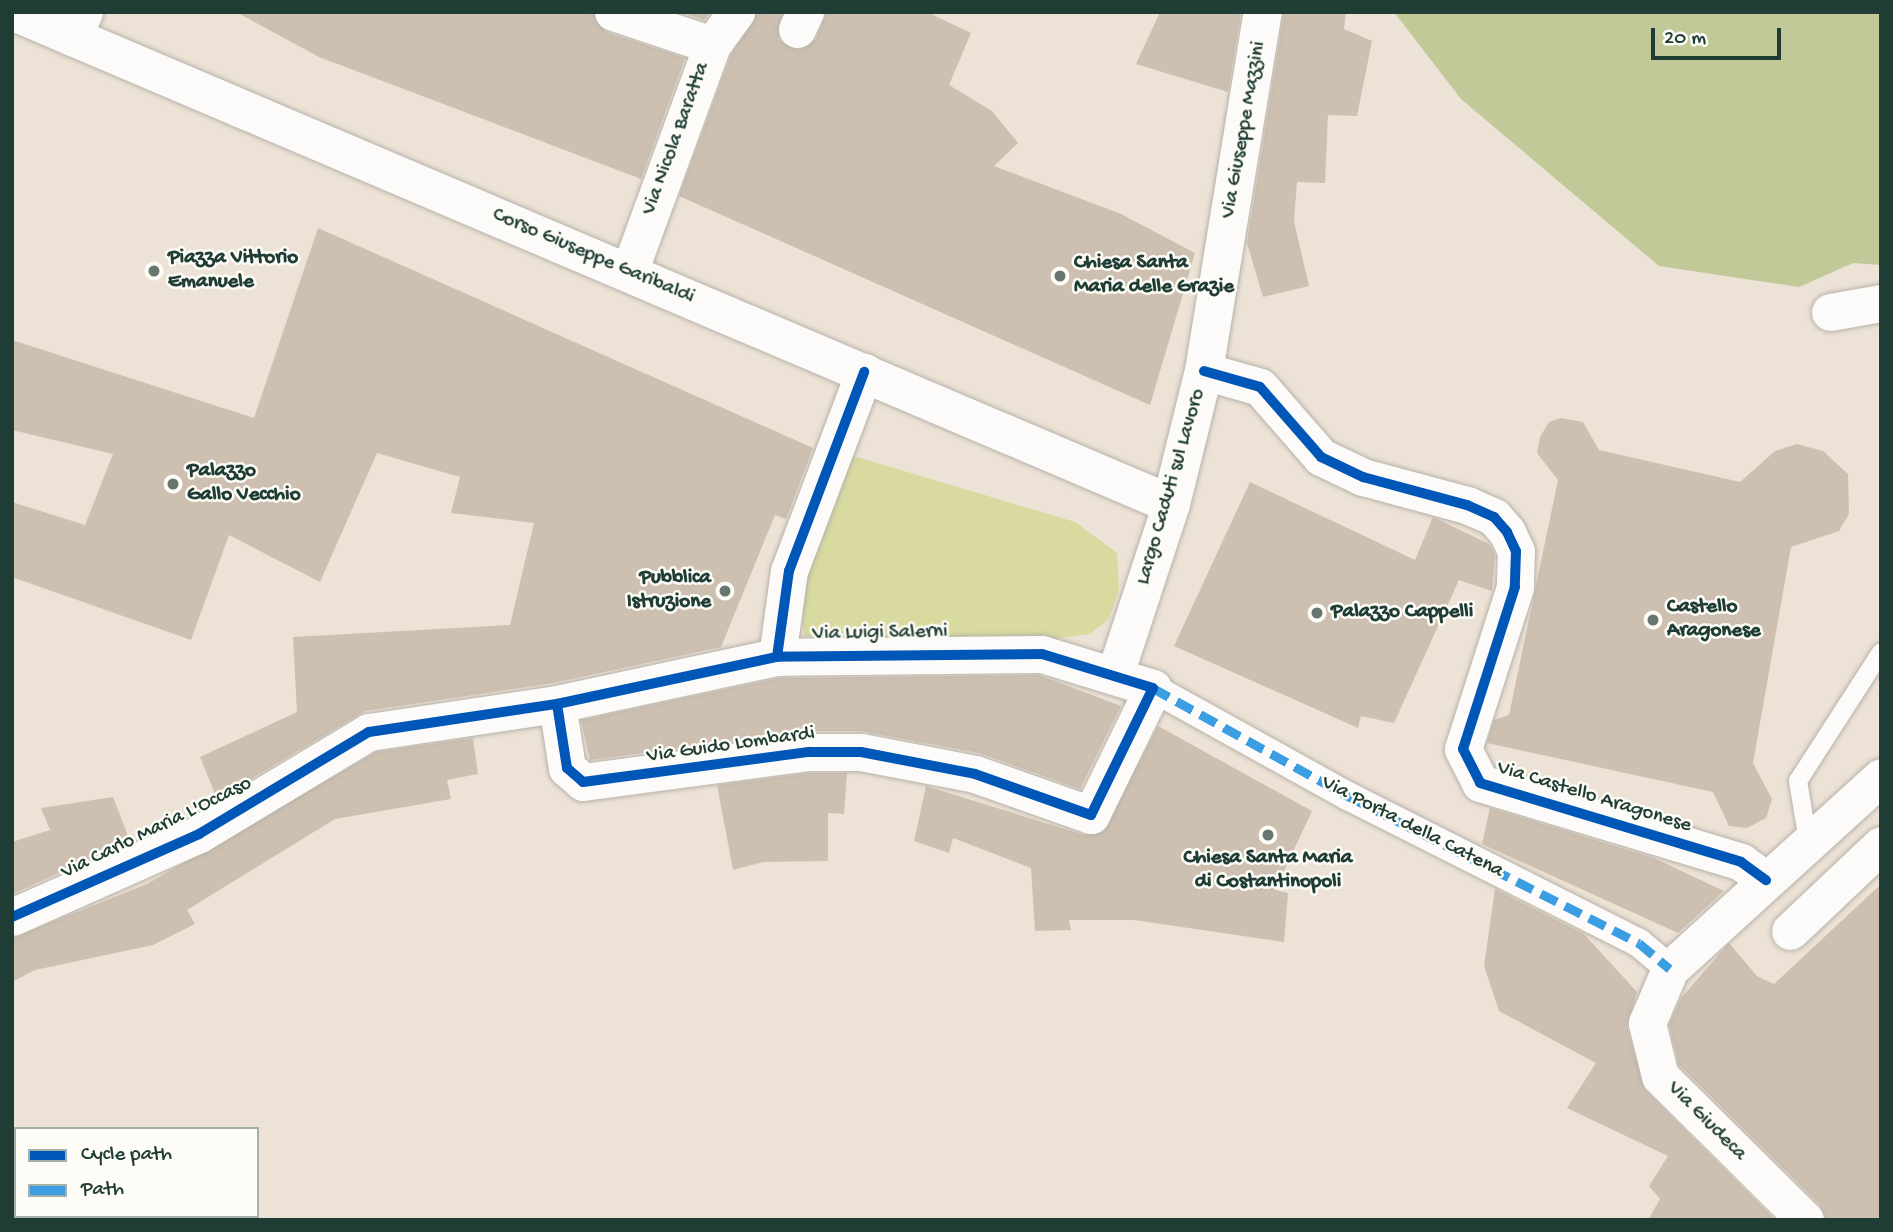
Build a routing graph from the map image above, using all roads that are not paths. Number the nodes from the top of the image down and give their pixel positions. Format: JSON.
{"nodes":[{"id":1,"x":14,"y":12,"type":"edge"},
{"id":2,"x":613,"y":12,"type":"edge"},
{"id":3,"x":736,"y":12,"type":"edge"},
{"id":4,"x":1263,"y":12,"type":"edge"},
{"id":5,"x":78,"y":24,"type":"edge"},
{"id":6,"x":712,"y":45,"type":"junction"},
{"id":7,"x":629,"y":272,"type":"junction"},
{"id":8,"x":1217,"y":288,"type":"joint"},
{"id":9,"x":1881,"y":303,"type":"edge"},
{"id":10,"x":1830,"y":312,"type":"dead end"},
{"id":11,"x":1204,"y":371,"type":"junction"},
{"id":12,"x":864,"y":372,"type":"junction"},
{"id":13,"x":1171,"y":504,"type":"junction"},
{"id":14,"x":1881,"y":652,"type":"edge"},
{"id":15,"x":777,"y":657,"type":"junction"},
{"id":16,"x":1120,"y":658,"type":"junction"},
{"id":17,"x":1153,"y":688,"type":"junction"},
{"id":18,"x":566,"y":701,"type":"junction"},
{"id":19,"x":1881,"y":777,"type":"edge"},
{"id":20,"x":1808,"y":841,"type":"junction"},
{"id":21,"x":1881,"y":845,"type":"edge"},
{"id":22,"x":1766,"y":880,"type":"junction"},
{"id":23,"x":12,"y":917,"type":"edge"},
{"id":24,"x":1790,"y":931,"type":"dead end"},
{"id":25,"x":1670,"y":969,"type":"junction"},
{"id":26,"x":1805,"y":1220,"type":"edge"}],
"edges":[{"from":1,"to":5,"type":"main road","name":"Corso Giuseppe Garibaldi"},
{"from":2,"to":6,"type":"street"},
{"from":3,"to":6,"type":"street","name":"Via Nicola Baratta"},
{"from":4,"to":8,"type":"main road","name":"Via Giuseppe Mazzini"},
{"from":5,"to":7,"type":"main road","name":"Corso Giuseppe Garibaldi"},
{"from":6,"to":7,"type":"street","name":"Via Nicola Baratta"},
{"from":7,"to":12,"type":"main road","name":"Corso Giuseppe Garibaldi"},
{"from":8,"to":11,"type":"main road","name":"Largo Caduti sul Lavoro"},
{"from":9,"to":10,"type":"street"},
{"from":11,"to":13,"type":"main road","name":"Largo Caduti sul Lavoro"},
{"from":11,"to":22,"type":"street","name":"Via Castello Aragonese"},
{"from":12,"to":13,"type":"main road","name":"Corso Giuseppe Garibaldi"},
{"from":12,"to":15,"type":"street"},
{"from":13,"to":16,"type":"street","name":"Largo Caduti sul Lavoro"},
{"from":14,"to":20,"type":"lane"},
{"from":15,"to":16,"type":"street","name":"Via Luigi Salerni"},
{"from":15,"to":18,"type":"street"},
{"from":16,"to":17,"type":"street","name":"Via Luigi Salerni"},
{"from":17,"to":18,"type":"street","name":"Via Guido Lombardi"},
{"from":17,"to":25,"type":"street","name":"Via Porta della Catena"},
{"from":18,"to":23,"type":"street","name":"Via Carlo Maria L'Occaso"},
{"from":19,"to":20,"type":"street"},
{"from":20,"to":22,"type":"street"},
{"from":21,"to":24,"type":"street"},
{"from":22,"to":25,"type":"street"},
{"from":25,"to":26,"type":"street","name":"Via Giudeca"}]}
